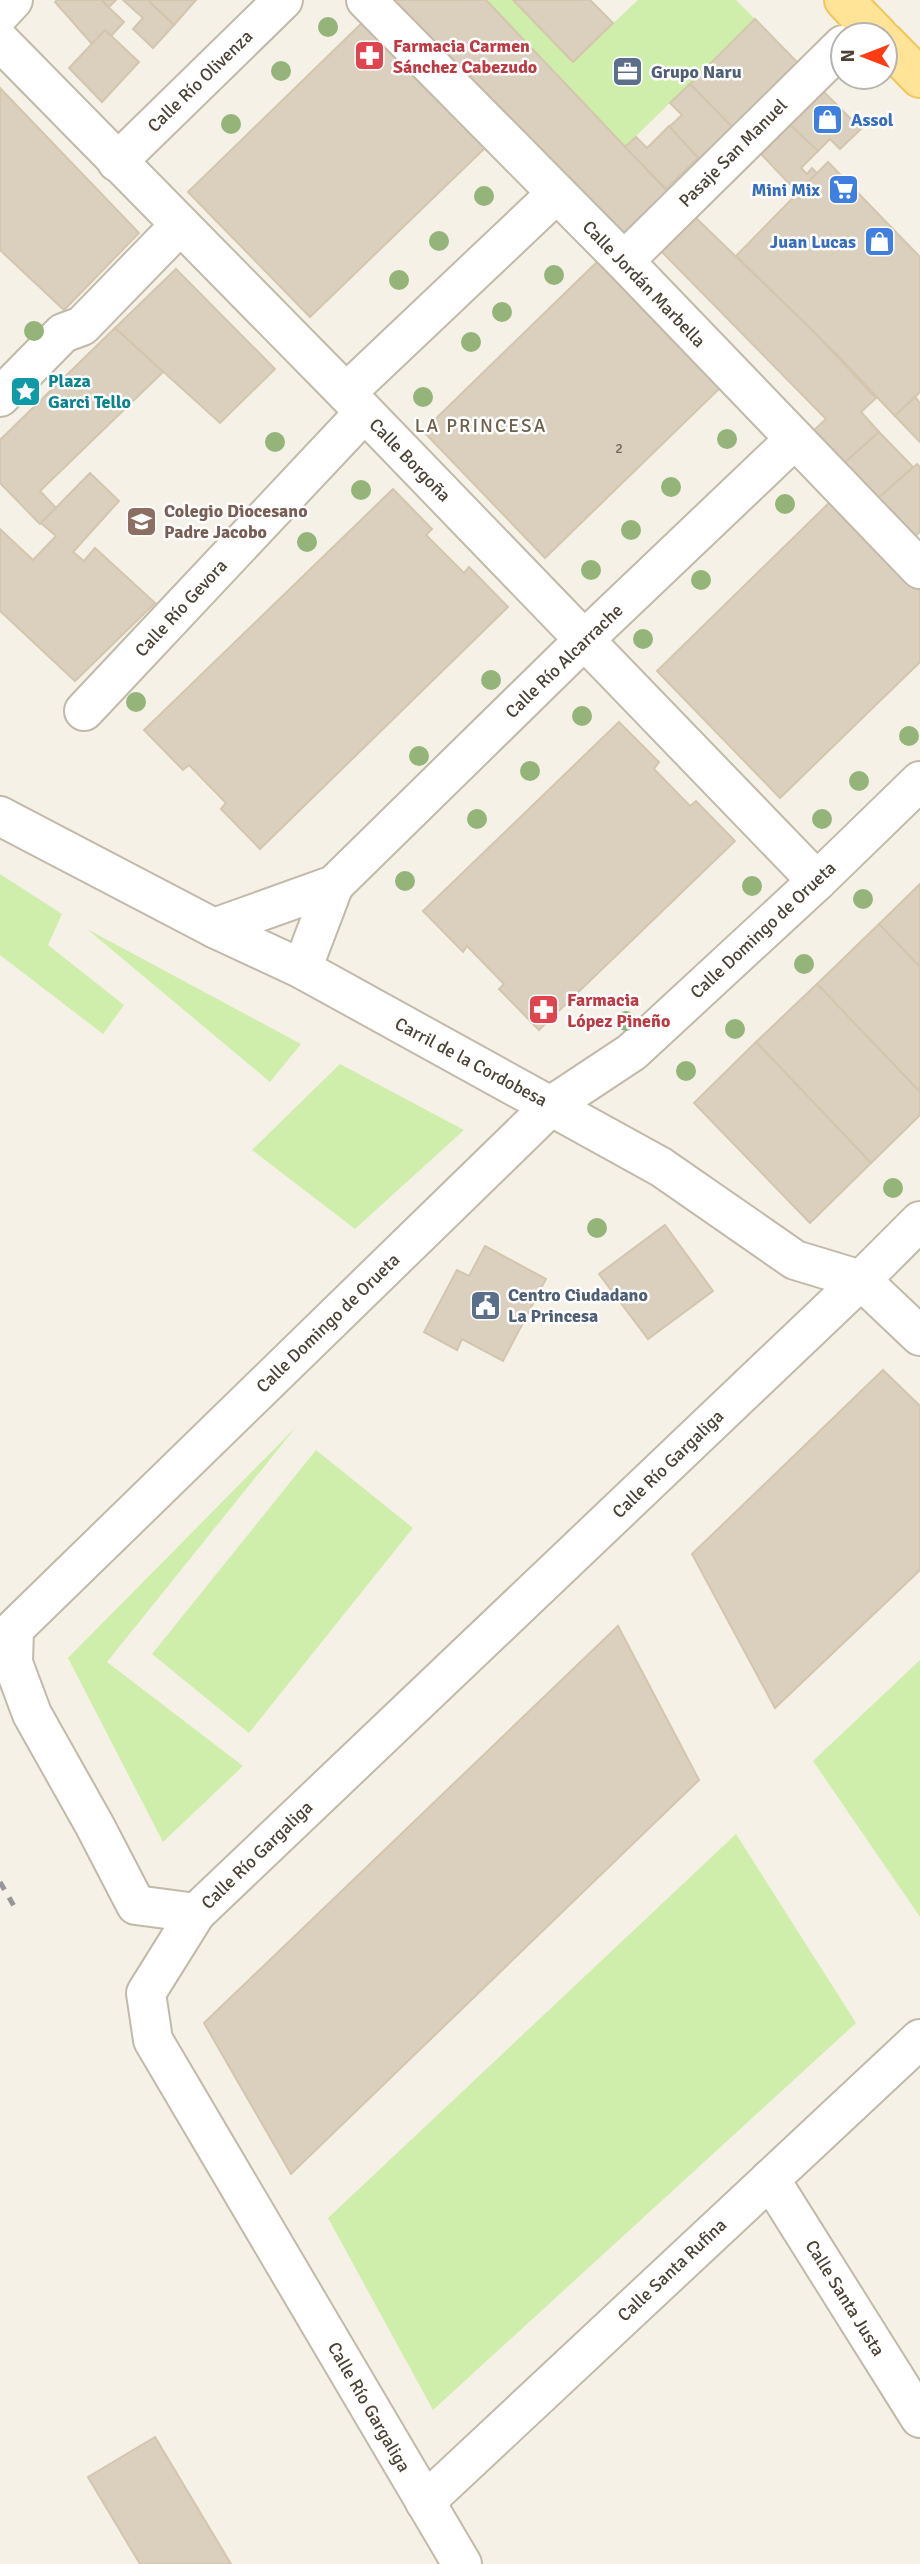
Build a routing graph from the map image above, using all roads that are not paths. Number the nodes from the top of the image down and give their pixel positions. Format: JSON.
{"nodes":[{"id":1,"x":13,"y":0,"type":"edge"},
{"id":2,"x":283,"y":0,"type":"edge"},
{"id":3,"x":366,"y":0,"type":"edge"},
{"id":4,"x":0,"y":14,"type":"edge"},
{"id":5,"x":0,"y":41,"type":"edge"},
{"id":6,"x":899,"y":61,"type":"edge"},
{"id":7,"x":829,"y":62,"type":"edge"},
{"id":8,"x":920,"y":78,"type":"edge"},
{"id":9,"x":117,"y":162,"type":"junction"},
{"id":10,"x":556,"y":194,"type":"junction"},
{"id":11,"x":180,"y":225,"type":"junction"},
{"id":12,"x":624,"y":261,"type":"junction"},
{"id":13,"x":0,"y":397,"type":"edge"},
{"id":14,"x":355,"y":403,"type":"junction"},
{"id":15,"x":795,"y":439,"type":"junction"},
{"id":16,"x":920,"y":569,"type":"edge"},
{"id":17,"x":584,"y":640,"type":"junction"},
{"id":18,"x":84,"y":711,"type":"dead end"},
{"id":19,"x":920,"y":781,"type":"edge"},
{"id":20,"x":0,"y":816,"type":"edge"},
{"id":21,"x":817,"y":881,"type":"junction"},
{"id":22,"x":334,"y":885,"type":"junction"},
{"id":23,"x":214,"y":928,"type":"junction"},
{"id":24,"x":303,"y":969,"type":"junction"},
{"id":25,"x":552,"y":1105,"type":"junction"},
{"id":26,"x":920,"y":1221,"type":"edge"},
{"id":27,"x":861,"y":1280,"type":"junction"},
{"id":28,"x":920,"y":1336,"type":"edge"},
{"id":29,"x":196,"y":1913,"type":"junction"},
{"id":30,"x":920,"y":2039,"type":"edge"},
{"id":31,"x":770,"y":2179,"type":"junction"},
{"id":32,"x":920,"y":2418,"type":"edge"},
{"id":33,"x":425,"y":2502,"type":"junction"},
{"id":34,"x":462,"y":2564,"type":"edge"}],
"edges":[{"from":1,"to":4,"type":"street"},
{"from":2,"to":9,"type":"street","name":"Calle Río Olivenza"},
{"from":3,"to":10,"type":"street","name":"Calle Jordán Marbella"},
{"from":5,"to":9,"type":"street","name":"Calle Borgoña"},
{"from":6,"to":8,"type":"main road"},
{"from":7,"to":12,"type":"street","name":"Pasaje San Manuel"},
{"from":9,"to":11,"type":"street","name":"Calle Borgoña"},
{"from":10,"to":12,"type":"street","name":"Calle Jordán Marbella"},
{"from":10,"to":14,"type":"street","name":"Calle Río Gevora"},
{"from":11,"to":13,"type":"street"},
{"from":11,"to":14,"type":"street","name":"Calle Borgoña"},
{"from":12,"to":15,"type":"street","name":"Calle Jordán Marbella"},
{"from":14,"to":17,"type":"street","name":"Calle Borgoña"},
{"from":14,"to":18,"type":"street","name":"Calle Río Gevora"},
{"from":15,"to":16,"type":"street","name":"Calle Jordán Marbella"},
{"from":15,"to":17,"type":"street","name":"Calle Río Alcarrache"},
{"from":17,"to":21,"type":"street","name":"Calle Borgoña"},
{"from":17,"to":22,"type":"street","name":"Calle Río Alcarrache"},
{"from":19,"to":21,"type":"street","name":"Calle Domingo de Orueta"},
{"from":20,"to":23,"type":"street","name":"Carril de la Cordobesa"},
{"from":21,"to":25,"type":"street","name":"Calle Domingo de Orueta"},
{"from":22,"to":23,"type":"street","name":"Calle Río Alcarrache"},
{"from":22,"to":24,"type":"street","name":"Calle Río Alcarrache"},
{"from":23,"to":24,"type":"street","name":"Carril de la Cordobesa"},
{"from":24,"to":25,"type":"street","name":"Carril de la Cordobesa"},
{"from":25,"to":27,"type":"street","name":"Carril de la Cordobesa"},
{"from":25,"to":29,"type":"street","name":"Calle Domingo de Orueta"},
{"from":26,"to":27,"type":"street","name":"Calle Río Gargaliga"},
{"from":27,"to":28,"type":"street","name":"Carril de la Cordobesa"},
{"from":27,"to":29,"type":"street","name":"Calle Río Gargaliga"},
{"from":29,"to":33,"type":"street","name":"Calle Río Gargaliga"},
{"from":30,"to":31,"type":"street","name":"Calle Santa Rufina"},
{"from":31,"to":32,"type":"street","name":"Calle Santa Justa"},
{"from":31,"to":33,"type":"street","name":"Calle Santa Rufina"},
{"from":33,"to":34,"type":"street","name":"Calle Río Gargaliga"}]}
